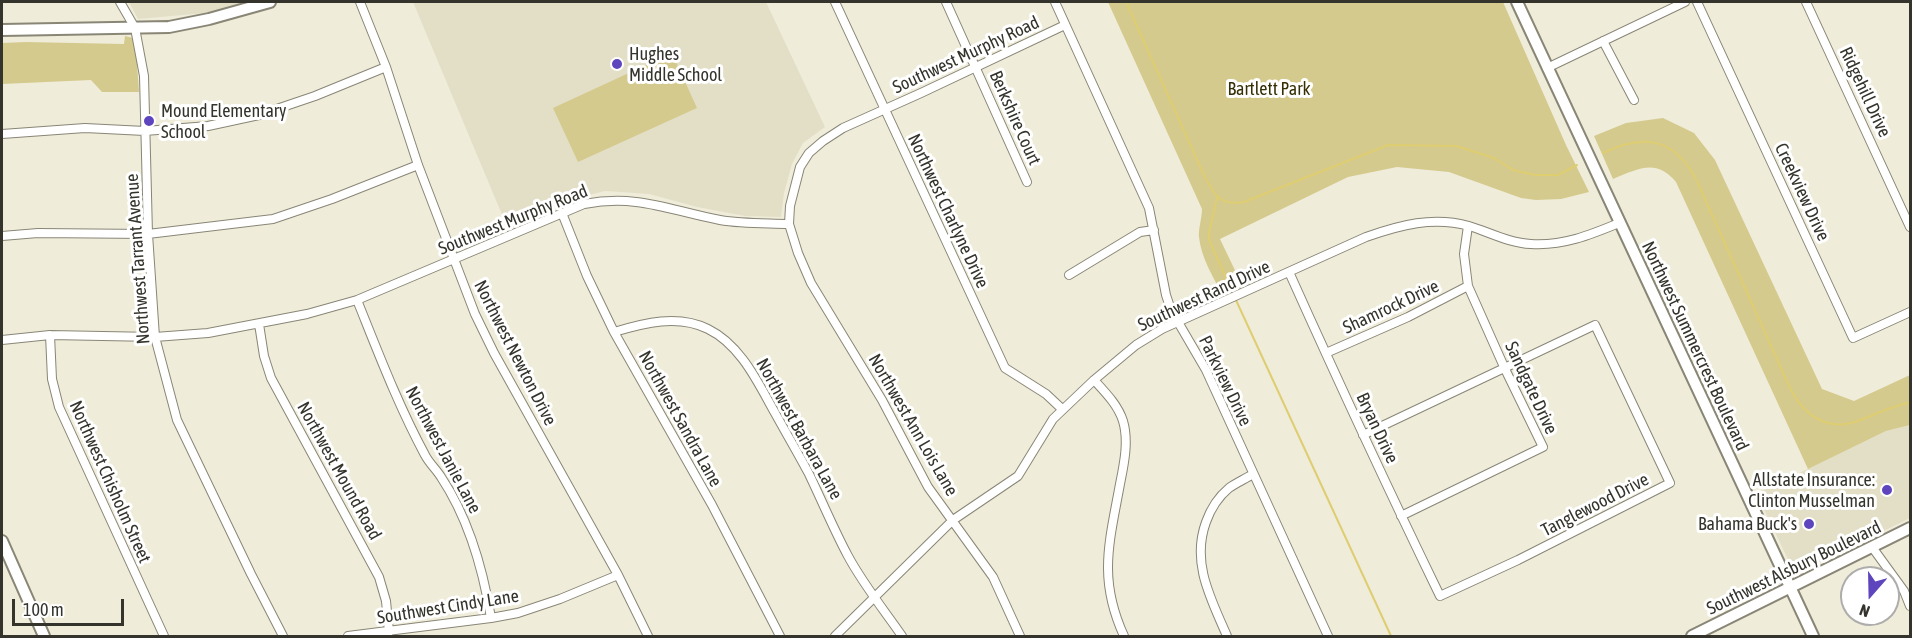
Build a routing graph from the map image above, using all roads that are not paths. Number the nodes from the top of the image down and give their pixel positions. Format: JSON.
{"nodes":[{"id":1,"x":120,"y":2,"type":"edge"},
{"id":2,"x":270,"y":2,"type":"edge"},
{"id":3,"x":360,"y":2,"type":"edge"},
{"id":4,"x":835,"y":2,"type":"edge"},
{"id":5,"x":946,"y":2,"type":"edge"},
{"id":6,"x":1055,"y":2,"type":"edge"},
{"id":7,"x":1517,"y":2,"type":"edge"},
{"id":8,"x":1685,"y":2,"type":"edge"},
{"id":9,"x":1697,"y":2,"type":"edge"},
{"id":10,"x":1806,"y":2,"type":"edge"},
{"id":11,"x":1065,"y":25,"type":"junction"},
{"id":12,"x":135,"y":28,"type":"junction"},
{"id":13,"x":2,"y":30,"type":"edge"},
{"id":14,"x":1603,"y":41,"type":"junction"},
{"id":15,"x":386,"y":67,"type":"junction"},
{"id":16,"x":975,"y":67,"type":"junction"},
{"id":17,"x":1547,"y":68,"type":"junction"},
{"id":18,"x":1634,"y":100,"type":"dead end"},
{"id":19,"x":884,"y":109,"type":"junction"},
{"id":20,"x":146,"y":131,"type":"junction"},
{"id":21,"x":2,"y":134,"type":"edge"},
{"id":22,"x":418,"y":165,"type":"junction"},
{"id":23,"x":1027,"y":182,"type":"dead end"},
{"id":24,"x":562,"y":213,"type":"junction"},
{"id":25,"x":1909,"y":222,"type":"edge"},
{"id":26,"x":1619,"y":223,"type":"junction"},
{"id":27,"x":789,"y":224,"type":"junction"},
{"id":28,"x":1468,"y":226,"type":"junction"},
{"id":29,"x":1154,"y":230,"type":"junction"},
{"id":30,"x":148,"y":234,"type":"junction"},
{"id":31,"x":2,"y":236,"type":"edge"},
{"id":32,"x":453,"y":260,"type":"junction"},
{"id":33,"x":1289,"y":272,"type":"junction"},
{"id":34,"x":1069,"y":275,"type":"dead end"},
{"id":35,"x":1468,"y":286,"type":"junction"},
{"id":36,"x":357,"y":300,"type":"junction"},
{"id":37,"x":1911,"y":312,"type":"edge"},
{"id":38,"x":1179,"y":322,"type":"junction"},
{"id":39,"x":259,"y":324,"type":"junction"},
{"id":40,"x":614,"y":333,"type":"junction"},
{"id":41,"x":50,"y":335,"type":"junction"},
{"id":42,"x":155,"y":337,"type":"junction"},
{"id":43,"x":2,"y":339,"type":"edge"},
{"id":44,"x":1326,"y":353,"type":"junction"},
{"id":45,"x":1504,"y":369,"type":"junction"},
{"id":46,"x":1094,"y":380,"type":"junction"},
{"id":47,"x":1062,"y":409,"type":"junction"},
{"id":48,"x":1363,"y":435,"type":"junction"},
{"id":49,"x":1253,"y":474,"type":"junction"},
{"id":50,"x":1401,"y":516,"type":"junction"},
{"id":51,"x":953,"y":520,"type":"junction"},
{"id":52,"x":1911,"y":528,"type":"edge"},
{"id":53,"x":2,"y":541,"type":"edge"},
{"id":54,"x":1872,"y":547,"type":"junction"},
{"id":55,"x":618,"y":574,"type":"junction"},
{"id":56,"x":1790,"y":588,"type":"junction"},
{"id":57,"x":1440,"y":596,"type":"joint"},
{"id":58,"x":875,"y":598,"type":"junction"},
{"id":59,"x":1911,"y":606,"type":"edge"},
{"id":60,"x":491,"y":618,"type":"junction"},
{"id":61,"x":389,"y":632,"type":"junction"},
{"id":62,"x":1697,"y":635,"type":"edge"},
{"id":63,"x":44,"y":636,"type":"edge"},
{"id":64,"x":164,"y":636,"type":"edge"},
{"id":65,"x":283,"y":636,"type":"edge"},
{"id":66,"x":348,"y":636,"type":"edge"},
{"id":67,"x":648,"y":636,"type":"edge"},
{"id":68,"x":780,"y":636,"type":"edge"},
{"id":69,"x":835,"y":636,"type":"edge"},
{"id":70,"x":902,"y":636,"type":"edge"},
{"id":71,"x":1020,"y":636,"type":"edge"},
{"id":72,"x":1124,"y":636,"type":"edge"},
{"id":73,"x":1227,"y":636,"type":"edge"},
{"id":74,"x":1328,"y":636,"type":"edge"},
{"id":75,"x":1813,"y":636,"type":"edge"}],
"edges":[{"from":1,"to":12,"type":"street","name":"Northwest Tarrant Avenue"},
{"from":2,"to":12,"type":"street"},
{"from":3,"to":15,"type":"street","name":"Northwest Newton Drive"},
{"from":4,"to":19,"type":"street","name":"Northwest Charlyne Drive"},
{"from":5,"to":16,"type":"street","name":"Berkshire Court"},
{"from":6,"to":11,"type":"street","name":"Parkview Drive"},
{"from":7,"to":17,"type":"street"},
{"from":8,"to":14,"type":"street"},
{"from":9,"to":37,"type":"street","name":"Creekview Drive"},
{"from":10,"to":25,"type":"street","name":"Ridgehill Drive"},
{"from":11,"to":16,"type":"street","name":"Southwest Murphy Road"},
{"from":11,"to":29,"type":"street","name":"Parkview Drive"},
{"from":12,"to":13,"type":"street"},
{"from":12,"to":20,"type":"street","name":"Northwest Tarrant Avenue"},
{"from":14,"to":17,"type":"street"},
{"from":14,"to":18,"type":"street"},
{"from":15,"to":20,"type":"street"},
{"from":15,"to":22,"type":"street","name":"Northwest Newton Drive"},
{"from":16,"to":19,"type":"street","name":"Southwest Murphy Road"},
{"from":16,"to":23,"type":"street","name":"Berkshire Court"},
{"from":17,"to":26,"type":"street","name":"Northwest Summercrest Boulevard"},
{"from":19,"to":27,"type":"street","name":"Southwest Murphy Road"},
{"from":19,"to":47,"type":"street","name":"Northwest Charlyne Drive"},
{"from":20,"to":21,"type":"street"},
{"from":20,"to":30,"type":"street","name":"Northwest Tarrant Avenue"},
{"from":22,"to":30,"type":"street"},
{"from":22,"to":32,"type":"street","name":"Northwest Newton Drive"},
{"from":24,"to":27,"type":"street","name":"Southwest Murphy Road"},
{"from":24,"to":32,"type":"street","name":"Southwest Murphy Road"},
{"from":24,"to":40,"type":"street","name":"Northwest Sandra Lane"},
{"from":26,"to":28,"type":"street","name":"Southwest Rand Drive"},
{"from":26,"to":56,"type":"street","name":"Northwest Summercrest Boulevard"},
{"from":27,"to":51,"type":"street","name":"Northwest Ann Lois Lane"},
{"from":28,"to":33,"type":"street","name":"Southwest Rand Drive"},
{"from":28,"to":35,"type":"street","name":"Sandgate Drive"},
{"from":29,"to":34,"type":"street"},
{"from":29,"to":38,"type":"street","name":"Parkview Drive"},
{"from":30,"to":31,"type":"street"},
{"from":30,"to":42,"type":"street","name":"Northwest Tarrant Avenue"},
{"from":32,"to":36,"type":"street","name":"Southwest Murphy Road"},
{"from":32,"to":55,"type":"street","name":"Northwest Newton Drive"},
{"from":33,"to":38,"type":"street","name":"Southwest Rand Drive"},
{"from":33,"to":44,"type":"street","name":"Bryan Drive"},
{"from":35,"to":44,"type":"street","name":"Shamrock Drive"},
{"from":35,"to":45,"type":"street","name":"Sandgate Drive"},
{"from":36,"to":39,"type":"street","name":"Southwest Murphy Road"},
{"from":36,"to":60,"type":"street","name":"Northwest Janie Lane"},
{"from":38,"to":46,"type":"street","name":"Southwest Rand Drive"},
{"from":38,"to":49,"type":"street","name":"Parkview Drive"},
{"from":39,"to":42,"type":"street","name":"Southwest Murphy Road"},
{"from":39,"to":61,"type":"street","name":"Northwest Mound Road"},
{"from":40,"to":58,"type":"street","name":"Northwest Barbara Lane"},
{"from":40,"to":68,"type":"street","name":"Northwest Sandra Lane"},
{"from":41,"to":42,"type":"street","name":"Southwest Murphy Road"},
{"from":41,"to":43,"type":"street","name":"Southwest Murphy Road"},
{"from":41,"to":64,"type":"street","name":"Northwest Chisholm Street"},
{"from":42,"to":65,"type":"street","name":"Northwest Tarrant Avenue"},
{"from":44,"to":48,"type":"street","name":"Bryan Drive"},
{"from":45,"to":48,"type":"street"},
{"from":45,"to":50,"type":"street","name":"Sandgate Drive"},
{"from":45,"to":57,"type":"street","name":"Tanglewood Drive"},
{"from":46,"to":47,"type":"street","name":"Southwest Rand Drive"},
{"from":46,"to":72,"type":"street"},
{"from":47,"to":51,"type":"street","name":"Southwest Rand Drive"},
{"from":48,"to":50,"type":"street","name":"Bryan Drive"},
{"from":49,"to":73,"type":"street"},
{"from":49,"to":74,"type":"street","name":"Parkview Drive"},
{"from":50,"to":57,"type":"street","name":"Bryan Drive"},
{"from":51,"to":58,"type":"street","name":"Southwest Rand Drive"},
{"from":51,"to":71,"type":"street","name":"Northwest Ann Lois Lane"},
{"from":52,"to":54,"type":"street","name":"Southwest Alsbury Boulevard"},
{"from":53,"to":63,"type":"street"},
{"from":54,"to":56,"type":"street","name":"Southwest Alsbury Boulevard"},
{"from":54,"to":59,"type":"street"},
{"from":55,"to":60,"type":"street","name":"Southwest Cindy Lane"},
{"from":55,"to":67,"type":"street","name":"Northwest Newton Drive"},
{"from":56,"to":62,"type":"street","name":"Southwest Alsbury Boulevard"},
{"from":56,"to":75,"type":"street","name":"Northwest Summercrest Boulevard"},
{"from":58,"to":69,"type":"street","name":"Southwest Rand Drive"},
{"from":58,"to":70,"type":"street","name":"Northwest Barbara Lane"},
{"from":60,"to":61,"type":"street","name":"Southwest Cindy Lane"},
{"from":61,"to":66,"type":"street","name":"Southwest Cindy Lane"}]}
